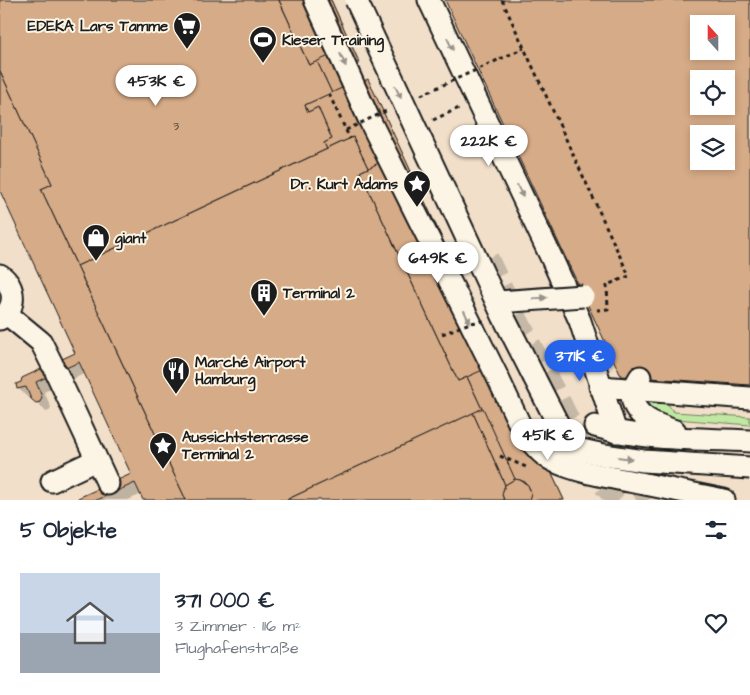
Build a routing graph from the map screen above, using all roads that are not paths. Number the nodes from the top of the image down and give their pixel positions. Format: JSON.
{"nodes":[{"id":1,"x":316,"y":0,"type":"edge"},
{"id":2,"x":356,"y":0,"type":"edge"},
{"id":3,"x":429,"y":0,"type":"edge"},
{"id":4,"x":0,"y":276,"type":"edge"},
{"id":5,"x":584,"y":296,"type":"dead end"},
{"id":6,"x":497,"y":302,"type":"junction"},
{"id":7,"x":3,"y":316,"type":"edge"},
{"id":8,"x":497,"y":376,"type":"junction"},
{"id":9,"x":622,"y":385,"type":"junction"},
{"id":10,"x":750,"y":398,"type":"edge"},
{"id":11,"x":595,"y":426,"type":"dead end"},
{"id":12,"x":616,"y":432,"type":"junction"},
{"id":13,"x":524,"y":433,"type":"junction"},
{"id":14,"x":701,"y":438,"type":"junction"},
{"id":15,"x":750,"y":441,"type":"edge"},
{"id":16,"x":577,"y":449,"type":"junction"},
{"id":17,"x":96,"y":460,"type":"junction"},
{"id":18,"x":750,"y":468,"type":"edge"},
{"id":19,"x":595,"y":474,"type":"junction"},
{"id":20,"x":52,"y":481,"type":"dead end"},
{"id":21,"x":111,"y":493,"type":"edge"},
{"id":22,"x":724,"y":500,"type":"edge"}],
"edges":[{"from":1,"to":8,"type":"street","one_way":true,"bridge":true},
{"from":2,"to":6,"type":"street","one_way":true,"bridge":true},
{"from":3,"to":9,"type":"street","one_way":true},
{"from":4,"to":7,"type":"street"},
{"from":6,"to":5,"type":"street","one_way":true,"bridge":true},
{"from":6,"to":16,"type":"street","bridge":true},
{"from":7,"to":17,"type":"street"},
{"from":8,"to":13,"type":"street"},
{"from":8,"to":13,"type":"street"},
{"from":9,"to":10,"type":"street"},
{"from":9,"to":12,"type":"street"},
{"from":9,"to":14,"type":"street"},
{"from":11,"to":12,"type":"street"},
{"from":12,"to":14,"type":"street"},
{"from":13,"to":16,"type":"street","bridge":true},
{"from":13,"to":19,"type":"street","bridge":true},
{"from":14,"to":15,"type":"street"},
{"from":16,"to":18,"type":"street","one_way":true,"bridge":true},
{"from":16,"to":19,"type":"street"},
{"from":17,"to":20,"type":"street"},
{"from":17,"to":21,"type":"street"},
{"from":19,"to":22,"type":"street","bridge":true}]}
